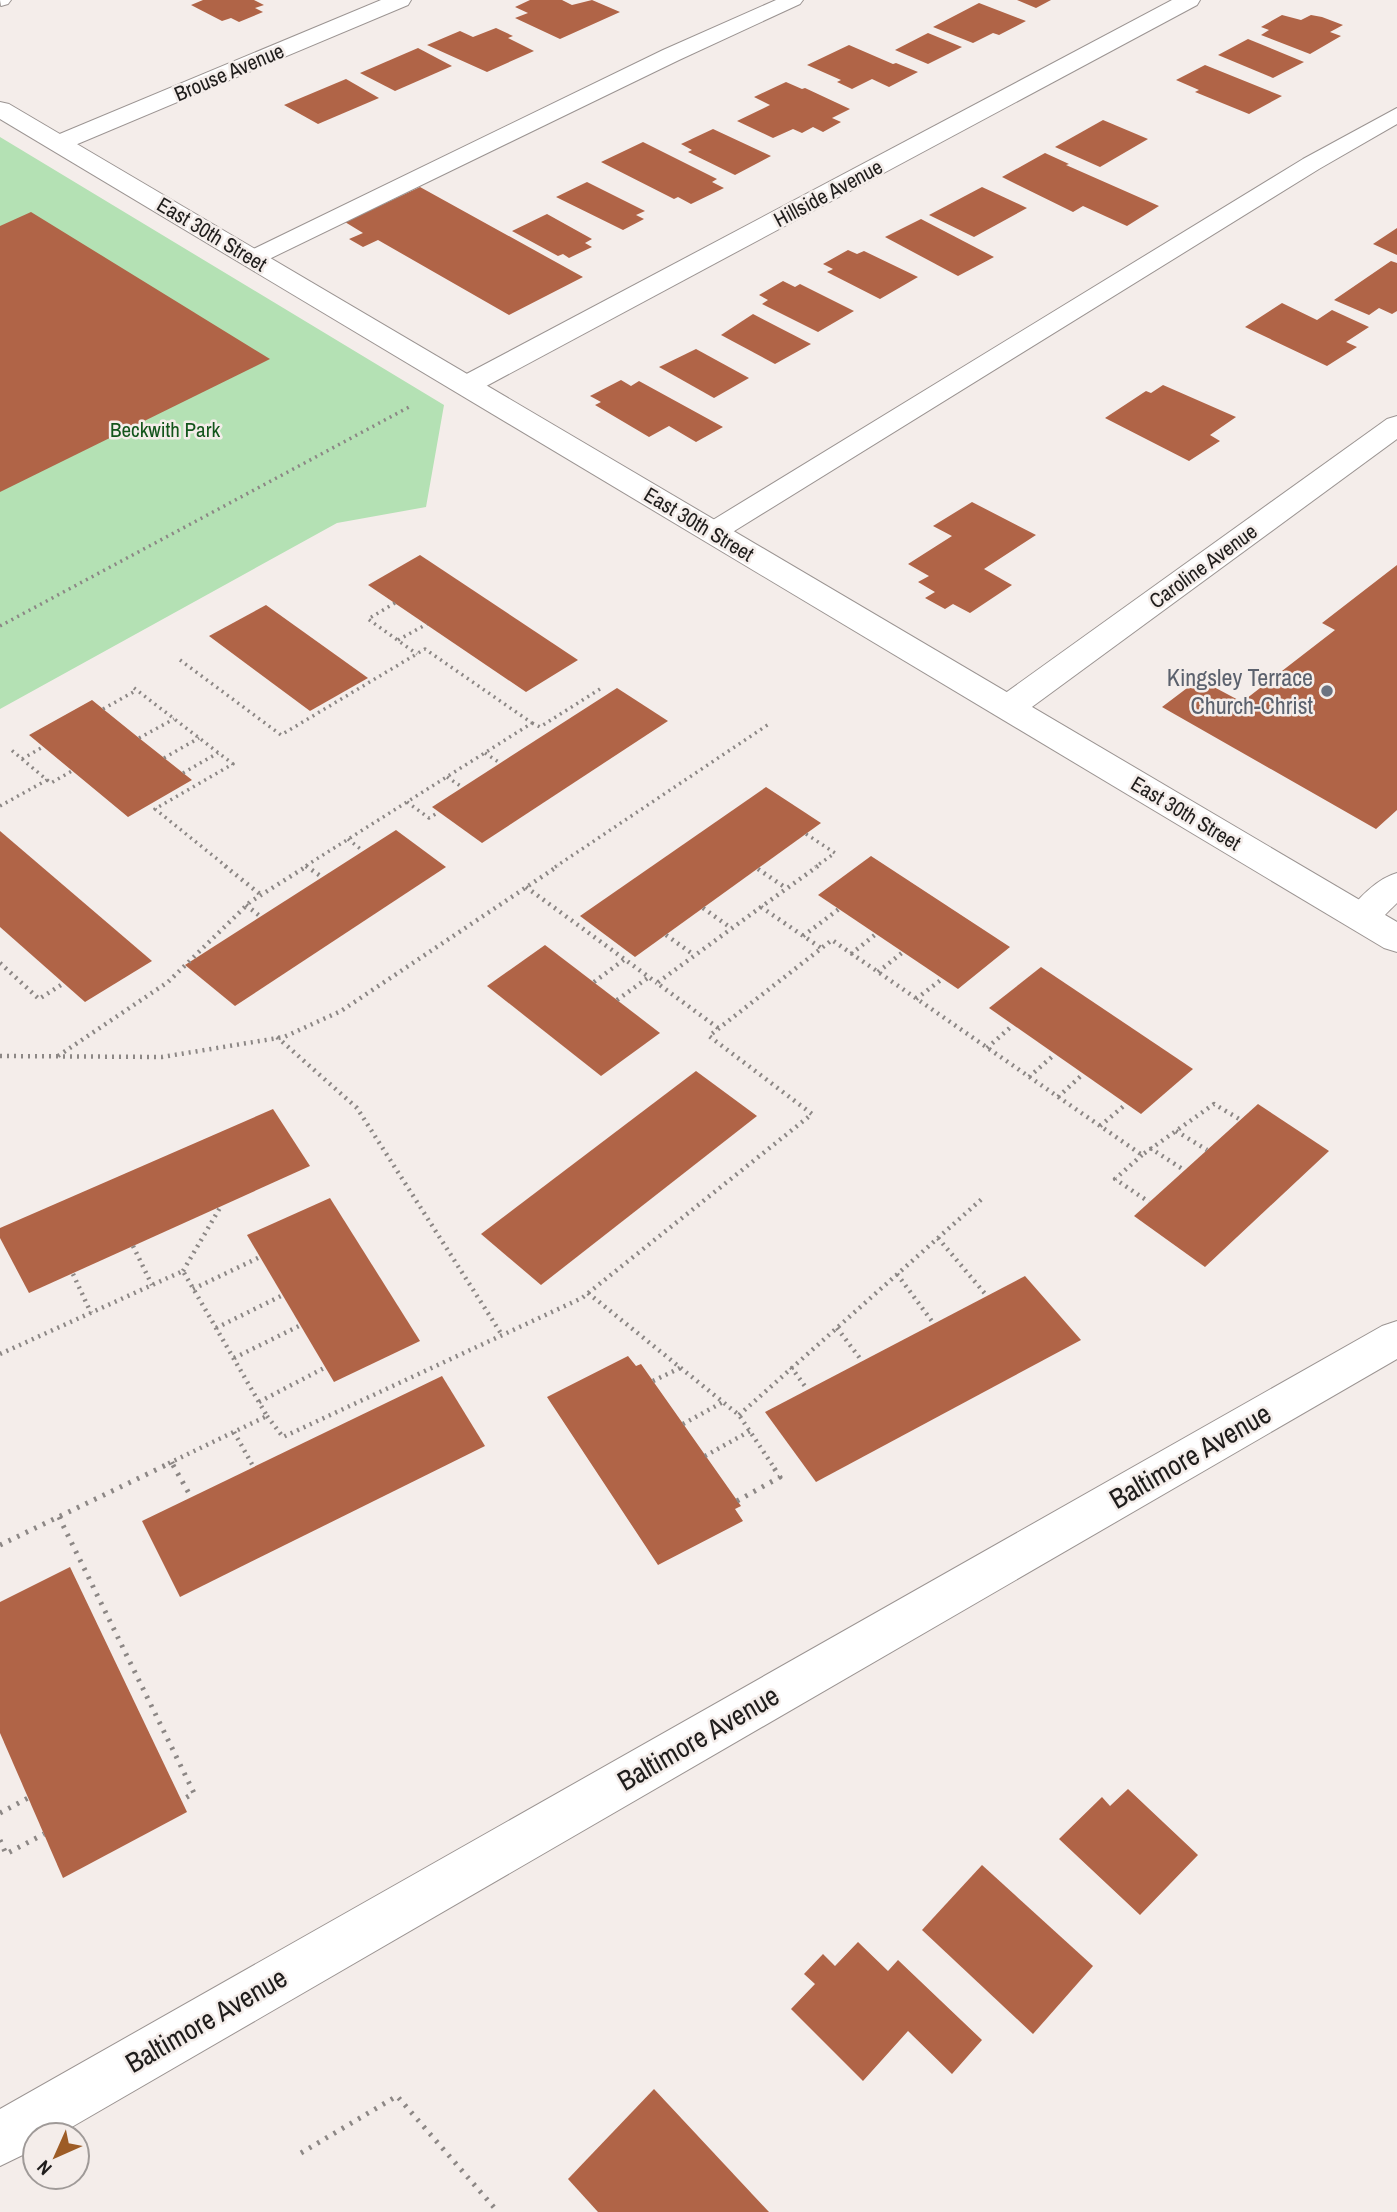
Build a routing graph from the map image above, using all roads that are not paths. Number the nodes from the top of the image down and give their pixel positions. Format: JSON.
{"nodes":[{"id":1,"x":400,"y":0,"type":"edge"},
{"id":2,"x":793,"y":0,"type":"edge"},
{"id":3,"x":1189,"y":0,"type":"edge"},
{"id":4,"x":0,"y":109,"type":"edge"},
{"id":5,"x":1397,"y":114,"type":"edge"},
{"id":6,"x":59,"y":143,"type":"junction"},
{"id":7,"x":253,"y":258,"type":"junction"},
{"id":8,"x":467,"y":385,"type":"junction"},
{"id":9,"x":1397,"y":425,"type":"edge"},
{"id":10,"x":713,"y":532,"type":"junction"},
{"id":11,"x":1009,"y":707,"type":"junction"},
{"id":12,"x":1397,"y":884,"type":"edge"},
{"id":13,"x":1361,"y":918,"type":"junction"},
{"id":14,"x":1397,"y":939,"type":"edge"},
{"id":15,"x":1397,"y":1338,"type":"edge"},
{"id":16,"x":0,"y":2139,"type":"edge"}],
"edges":[{"from":1,"to":6,"type":"street","name":"Brouse Avenue"},
{"from":2,"to":7,"type":"lane"},
{"from":3,"to":8,"type":"street","name":"Hillside Avenue"},
{"from":4,"to":6,"type":"street","name":"East 30th Street"},
{"from":5,"to":10,"type":"lane"},
{"from":6,"to":7,"type":"street","name":"East 30th Street"},
{"from":7,"to":8,"type":"street","name":"East 30th Street"},
{"from":8,"to":10,"type":"street","name":"East 30th Street"},
{"from":9,"to":11,"type":"street","name":"Caroline Avenue"},
{"from":10,"to":11,"type":"street","name":"East 30th Street"},
{"from":11,"to":13,"type":"street","name":"East 30th Street"},
{"from":12,"to":13,"type":"lane"},
{"from":13,"to":14,"type":"street","name":"East 30th Street"},
{"from":15,"to":16,"type":"street","name":"Baltimore Avenue"}]}
